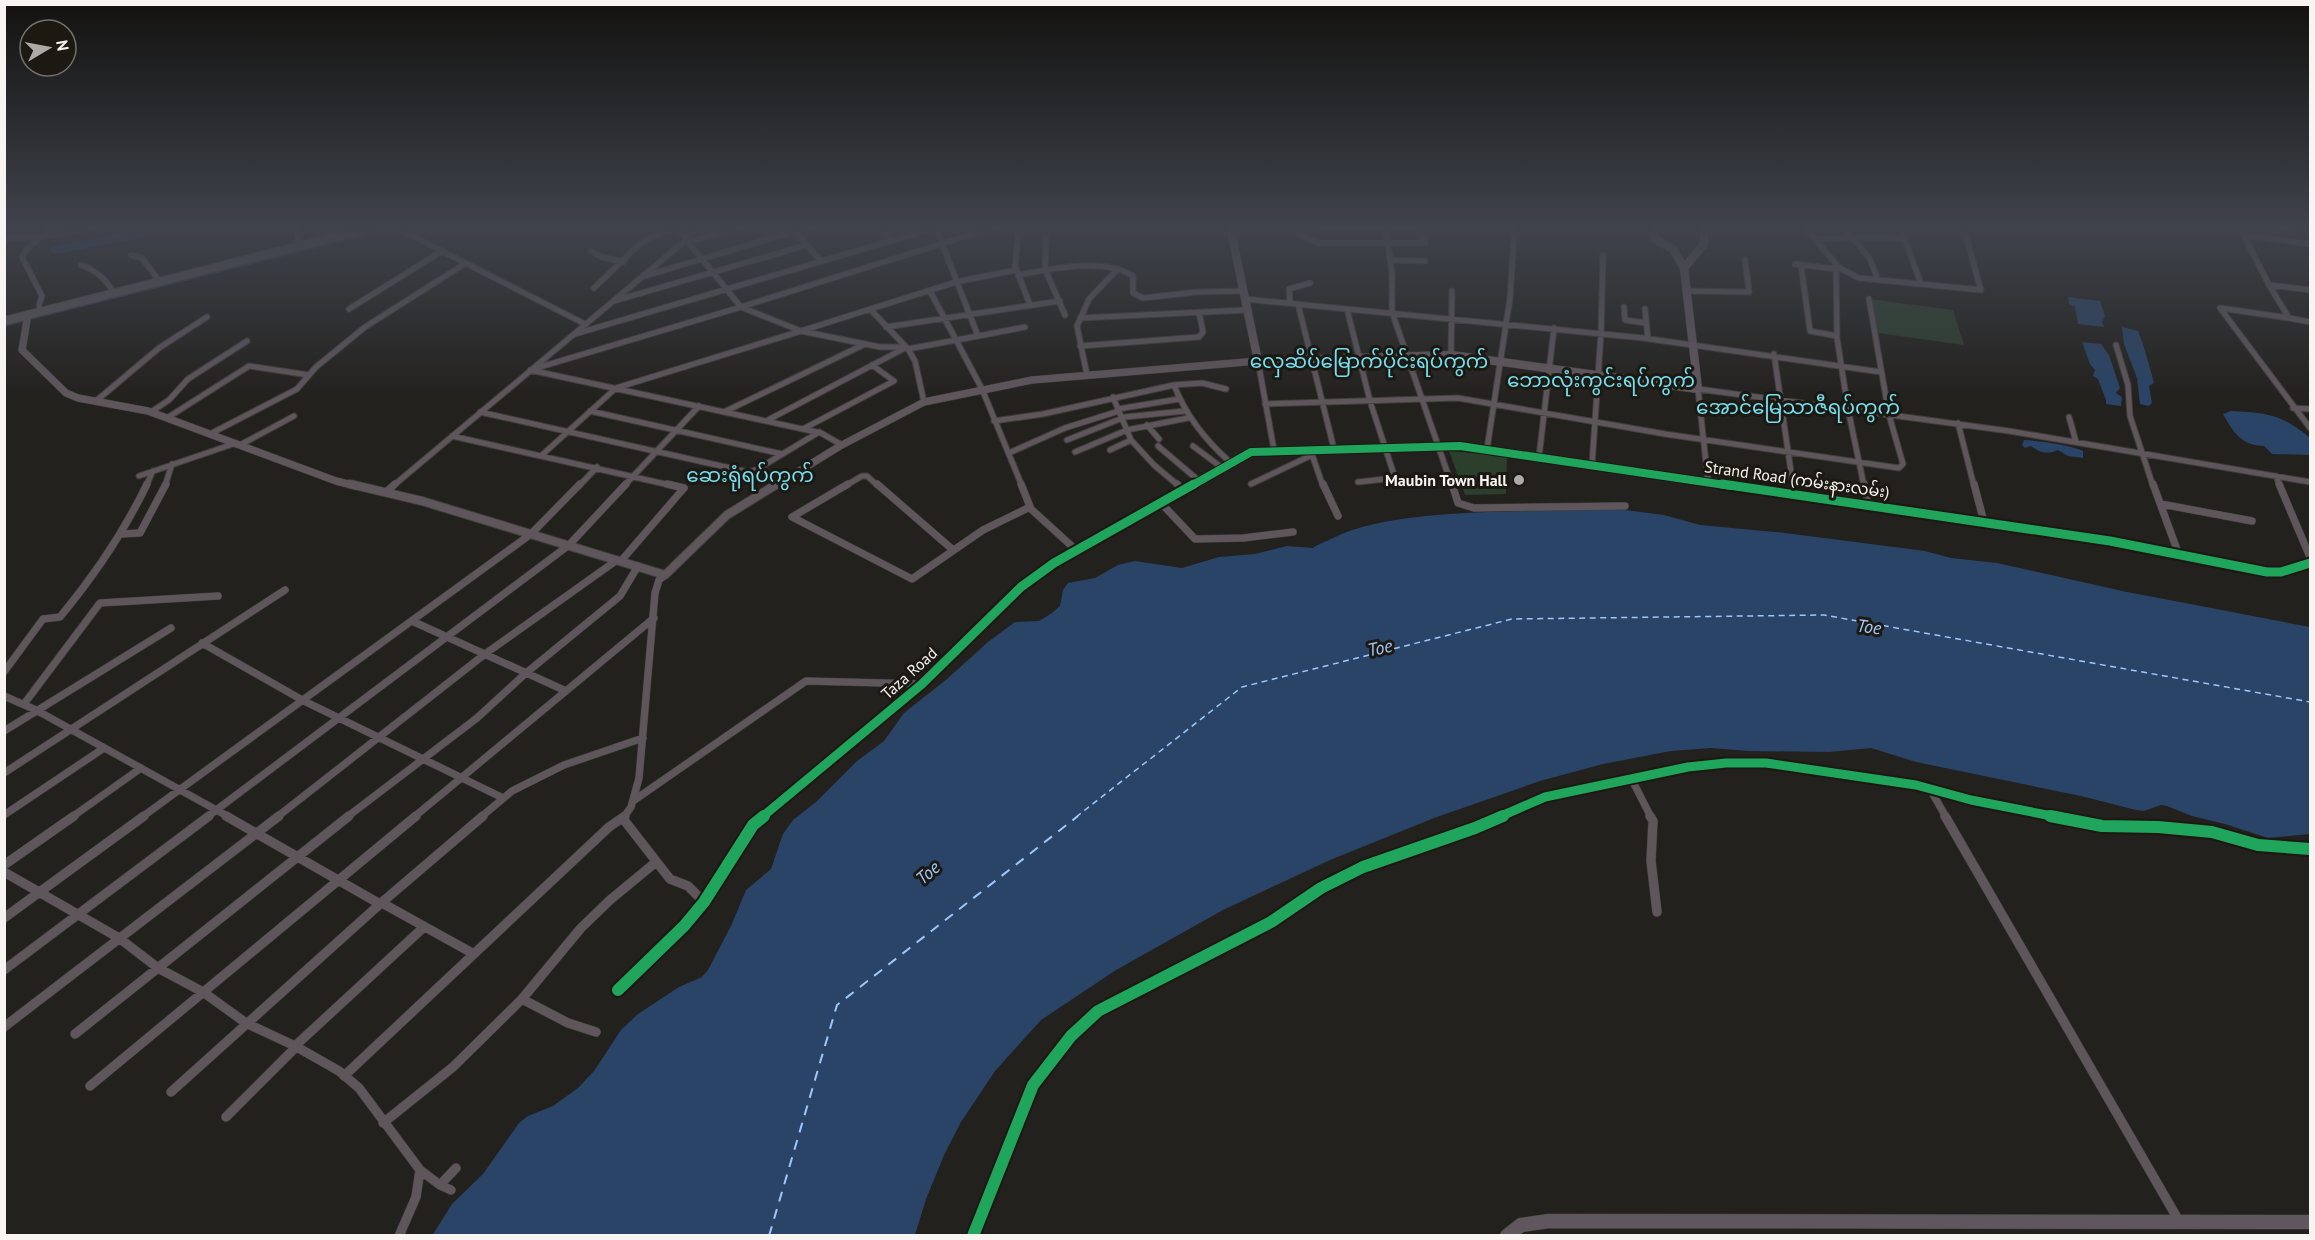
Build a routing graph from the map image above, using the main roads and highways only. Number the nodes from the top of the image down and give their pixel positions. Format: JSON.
{"nodes":[{"id":1,"x":153,"y":284,"type":"edge"},
{"id":2,"x":1242,"y":284,"type":"edge"},
{"id":3,"x":1686,"y":284,"type":"edge"},
{"id":4,"x":4,"y":321,"type":"edge"},
{"id":5,"x":2310,"y":1222,"type":"edge"},
{"id":6,"x":1507,"y":1236,"type":"edge"}],
"edges":[{"from":1,"to":4,"type":"main road"},
{"from":2,"to":3,"type":"main road"},
{"from":5,"to":6,"type":"main road"}]}
